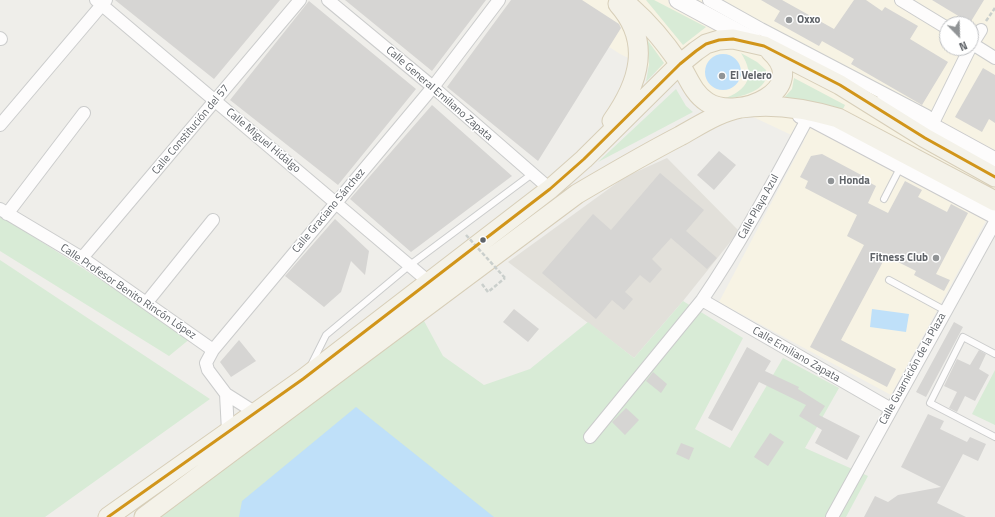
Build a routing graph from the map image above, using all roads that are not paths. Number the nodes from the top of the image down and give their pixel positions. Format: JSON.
{"nodes":[{"id":1,"x":300,"y":0,"type":"edge"},
{"id":2,"x":328,"y":0,"type":"edge"},
{"id":3,"x":499,"y":0,"type":"edge"},
{"id":4,"x":614,"y":0,"type":"edge"},
{"id":5,"x":622,"y":0,"type":"edge"},
{"id":6,"x":678,"y":0,"type":"edge"},
{"id":7,"x":709,"y":0,"type":"edge"},
{"id":8,"x":901,"y":0,"type":"edge"},
{"id":9,"x":101,"y":2,"type":"edge"},
{"id":10,"x":939,"y":23,"type":"edge"},
{"id":11,"x":981,"y":30,"type":"dead end"},
{"id":12,"x":979,"y":33,"type":"edge"},
{"id":13,"x":764,"y":46,"type":"junction"},
{"id":14,"x":979,"y":49,"type":"edge"},
{"id":15,"x":966,"y":56,"type":"edge"},
{"id":16,"x":995,"y":58,"type":"edge"},
{"id":17,"x":680,"y":64,"type":"junction"},
{"id":18,"x":433,"y":87,"type":"junction"},
{"id":19,"x":216,"y":102,"type":"junction"},
{"id":20,"x":742,"y":108,"type":"junction"},
{"id":21,"x":84,"y":113,"type":"dead end"},
{"id":22,"x":810,"y":113,"type":"junction"},
{"id":23,"x":0,"y":125,"type":"edge"},
{"id":24,"x":931,"y":128,"type":"junction"},
{"id":25,"x":995,"y":152,"type":"edge"},
{"id":26,"x":584,"y":159,"type":"junction"},
{"id":27,"x":995,"y":161,"type":"edge"},
{"id":28,"x":902,"y":165,"type":"junction"},
{"id":29,"x":532,"y":174,"type":"junction"},
{"id":30,"x":995,"y":177,"type":"edge"},
{"id":31,"x":550,"y":189,"type":"junction"},
{"id":32,"x":884,"y":199,"type":"dead end"},
{"id":33,"x":995,"y":201,"type":"edge"},
{"id":34,"x":336,"y":202,"type":"junction"},
{"id":35,"x":4,"y":212,"type":"edge"},
{"id":36,"x":995,"y":215,"type":"edge"},
{"id":37,"x":214,"y":220,"type":"dead end"},
{"id":38,"x":995,"y":222,"type":"edge"},
{"id":39,"x":82,"y":258,"type":"junction"},
{"id":40,"x":410,"y":265,"type":"junction"},
{"id":41,"x":889,"y":280,"type":"dead end"},
{"id":42,"x":429,"y":282,"type":"junction"},
{"id":43,"x":702,"y":300,"type":"junction"},
{"id":44,"x":147,"y":302,"type":"junction"},
{"id":45,"x":946,"y":311,"type":"junction"},
{"id":46,"x":214,"y":350,"type":"junction"},
{"id":47,"x":995,"y":354,"type":"edge"},
{"id":48,"x":303,"y":379,"type":"junction"},
{"id":49,"x":226,"y":394,"type":"junction"},
{"id":50,"x":891,"y":410,"type":"junction"},
{"id":51,"x":256,"y":413,"type":"junction"},
{"id":52,"x":228,"y":431,"type":"junction"},
{"id":53,"x":590,"y":437,"type":"dead end"},
{"id":54,"x":995,"y":437,"type":"edge"},
{"id":55,"x":108,"y":517,"type":"edge"},
{"id":56,"x":144,"y":517,"type":"edge"},
{"id":57,"x":832,"y":517,"type":"edge"}],
"edges":[{"from":1,"to":19,"type":"street","name":"Calle Constitución del 57"},
{"from":2,"to":18,"type":"street","name":"Calle General Emiliano Zapata"},
{"from":3,"to":18,"type":"street","name":"Calle Graciano Sánchez"},
{"from":4,"to":26,"type":"main road"},
{"from":5,"to":17,"type":"main road"},
{"from":6,"to":13,"type":"main road"},
{"from":7,"to":24,"type":"street"},
{"from":8,"to":10,"type":"street"},
{"from":9,"to":19,"type":"street","name":"Calle Miguel Hidalgo"},
{"from":9,"to":23,"type":"street"},
{"from":11,"to":12,"type":"street"},
{"from":13,"to":17,"type":"main road"},
{"from":13,"to":20,"type":"main road"},
{"from":13,"to":24,"type":"main road"},
{"from":14,"to":16,"type":"street"},
{"from":15,"to":24,"type":"street"},
{"from":17,"to":20,"type":"main road"},
{"from":17,"to":26,"type":"main road"},
{"from":18,"to":29,"type":"street","name":"Calle General Emiliano Zapata"},
{"from":18,"to":34,"type":"street","name":"Calle Graciano Sánchez"},
{"from":19,"to":34,"type":"street","name":"Calle Miguel Hidalgo"},
{"from":19,"to":39,"type":"street","name":"Calle Constitución del 57"},
{"from":20,"to":22,"type":"main road"},
{"from":20,"to":56,"type":"main road"},
{"from":21,"to":35,"type":"street"},
{"from":22,"to":28,"type":"main road"},
{"from":22,"to":33,"type":"main road"},
{"from":22,"to":43,"type":"street","name":"Calle Playa Azul"},
{"from":24,"to":25,"type":"street"},
{"from":24,"to":27,"type":"main road"},
{"from":24,"to":30,"type":"main road"},
{"from":26,"to":31,"type":"main road"},
{"from":28,"to":32,"type":"lane"},
{"from":28,"to":36,"type":"main road"},
{"from":29,"to":31,"type":"street","name":"Calle General Emiliano Zapata"},
{"from":29,"to":40,"type":"lane"},
{"from":31,"to":42,"type":"main road"},
{"from":34,"to":40,"type":"street","name":"Calle Miguel Hidalgo"},
{"from":34,"to":46,"type":"street","name":"Calle Graciano Sánchez"},
{"from":35,"to":39,"type":"street","name":"Calle Profesor Benito Rincón López"},
{"from":37,"to":44,"type":"street"},
{"from":38,"to":45,"type":"street","name":"Calle Guarnición de la Plaza"},
{"from":39,"to":44,"type":"street","name":"Calle Profesor Benito Rincón López"},
{"from":40,"to":42,"type":"street","name":"Calle Miguel Hidalgo"},
{"from":40,"to":48,"type":"lane"},
{"from":41,"to":45,"type":"lane"},
{"from":42,"to":48,"type":"main road"},
{"from":43,"to":50,"type":"street","name":"Calle Emiliano Zapata"},
{"from":43,"to":53,"type":"street","name":"Calle Playa Azul"},
{"from":44,"to":46,"type":"street","name":"Calle Profesor Benito Rincón López"},
{"from":45,"to":50,"type":"street","name":"Calle Guarnición de la Plaza"},
{"from":46,"to":49,"type":"street","name":"Calle Graciano Sánchez"},
{"from":47,"to":54,"type":"lane"},
{"from":48,"to":51,"type":"main road"},
{"from":49,"to":51,"type":"street"},
{"from":49,"to":52,"type":"street"},
{"from":50,"to":57,"type":"street","name":"Calle Guarnición de la Plaza"},
{"from":51,"to":52,"type":"main road"},
{"from":52,"to":55,"type":"main road"}]}
